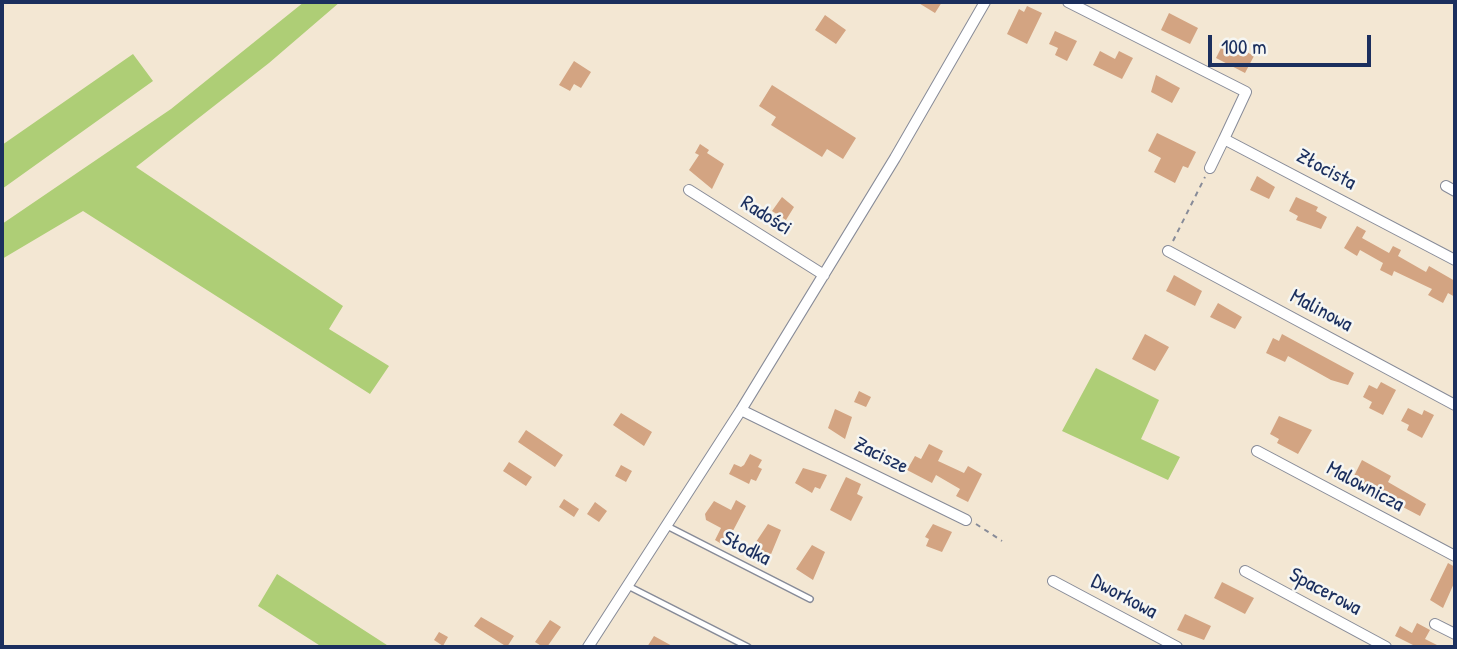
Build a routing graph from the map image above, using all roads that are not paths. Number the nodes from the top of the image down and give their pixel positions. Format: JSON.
{"nodes":[{"id":1,"x":985,"y":2,"type":"edge"},
{"id":2,"x":1068,"y":2,"type":"edge"},
{"id":3,"x":1224,"y":139,"type":"junction"},
{"id":4,"x":1210,"y":168,"type":"road end"},
{"id":5,"x":689,"y":190,"type":"dead end"},
{"id":6,"x":1168,"y":251,"type":"road end"},
{"id":7,"x":1455,"y":260,"type":"edge"},
{"id":8,"x":824,"y":275,"type":"junction"},
{"id":9,"x":1455,"y":405,"type":"edge"},
{"id":10,"x":741,"y":410,"type":"junction"},
{"id":11,"x":1257,"y":452,"type":"dead end"},
{"id":12,"x":966,"y":520,"type":"road end"},
{"id":13,"x":667,"y":526,"type":"junction"},
{"id":14,"x":1455,"y":556,"type":"edge"},
{"id":15,"x":1245,"y":571,"type":"dead end"},
{"id":16,"x":1053,"y":581,"type":"dead end"},
{"id":17,"x":628,"y":586,"type":"junction"},
{"id":18,"x":810,"y":599,"type":"dead end"},
{"id":19,"x":1436,"y":624,"type":"dead end"},
{"id":20,"x":1455,"y":634,"type":"edge"},
{"id":21,"x":588,"y":647,"type":"edge"},
{"id":22,"x":748,"y":647,"type":"edge"},
{"id":23,"x":1177,"y":647,"type":"edge"},
{"id":24,"x":1386,"y":647,"type":"edge"}],
"edges":[{"from":1,"to":8,"type":"street"},
{"from":2,"to":3,"type":"street"},
{"from":3,"to":4,"type":"street"},
{"from":3,"to":7,"type":"street","name":"Złocista"},
{"from":5,"to":8,"type":"street","name":"Radości"},
{"from":6,"to":9,"type":"street","name":"Malinowa"},
{"from":8,"to":10,"type":"street"},
{"from":10,"to":12,"type":"street","name":"Zacisze"},
{"from":10,"to":13,"type":"street"},
{"from":11,"to":14,"type":"street","name":"Malownicza"},
{"from":13,"to":17,"type":"street"},
{"from":13,"to":18,"type":"lane","name":"Słodka"},
{"from":15,"to":24,"type":"street","name":"Spacerowa"},
{"from":16,"to":23,"type":"street","name":"Dworkowa"},
{"from":17,"to":21,"type":"street"},
{"from":17,"to":22,"type":"lane"},
{"from":19,"to":20,"type":"street"}]}
